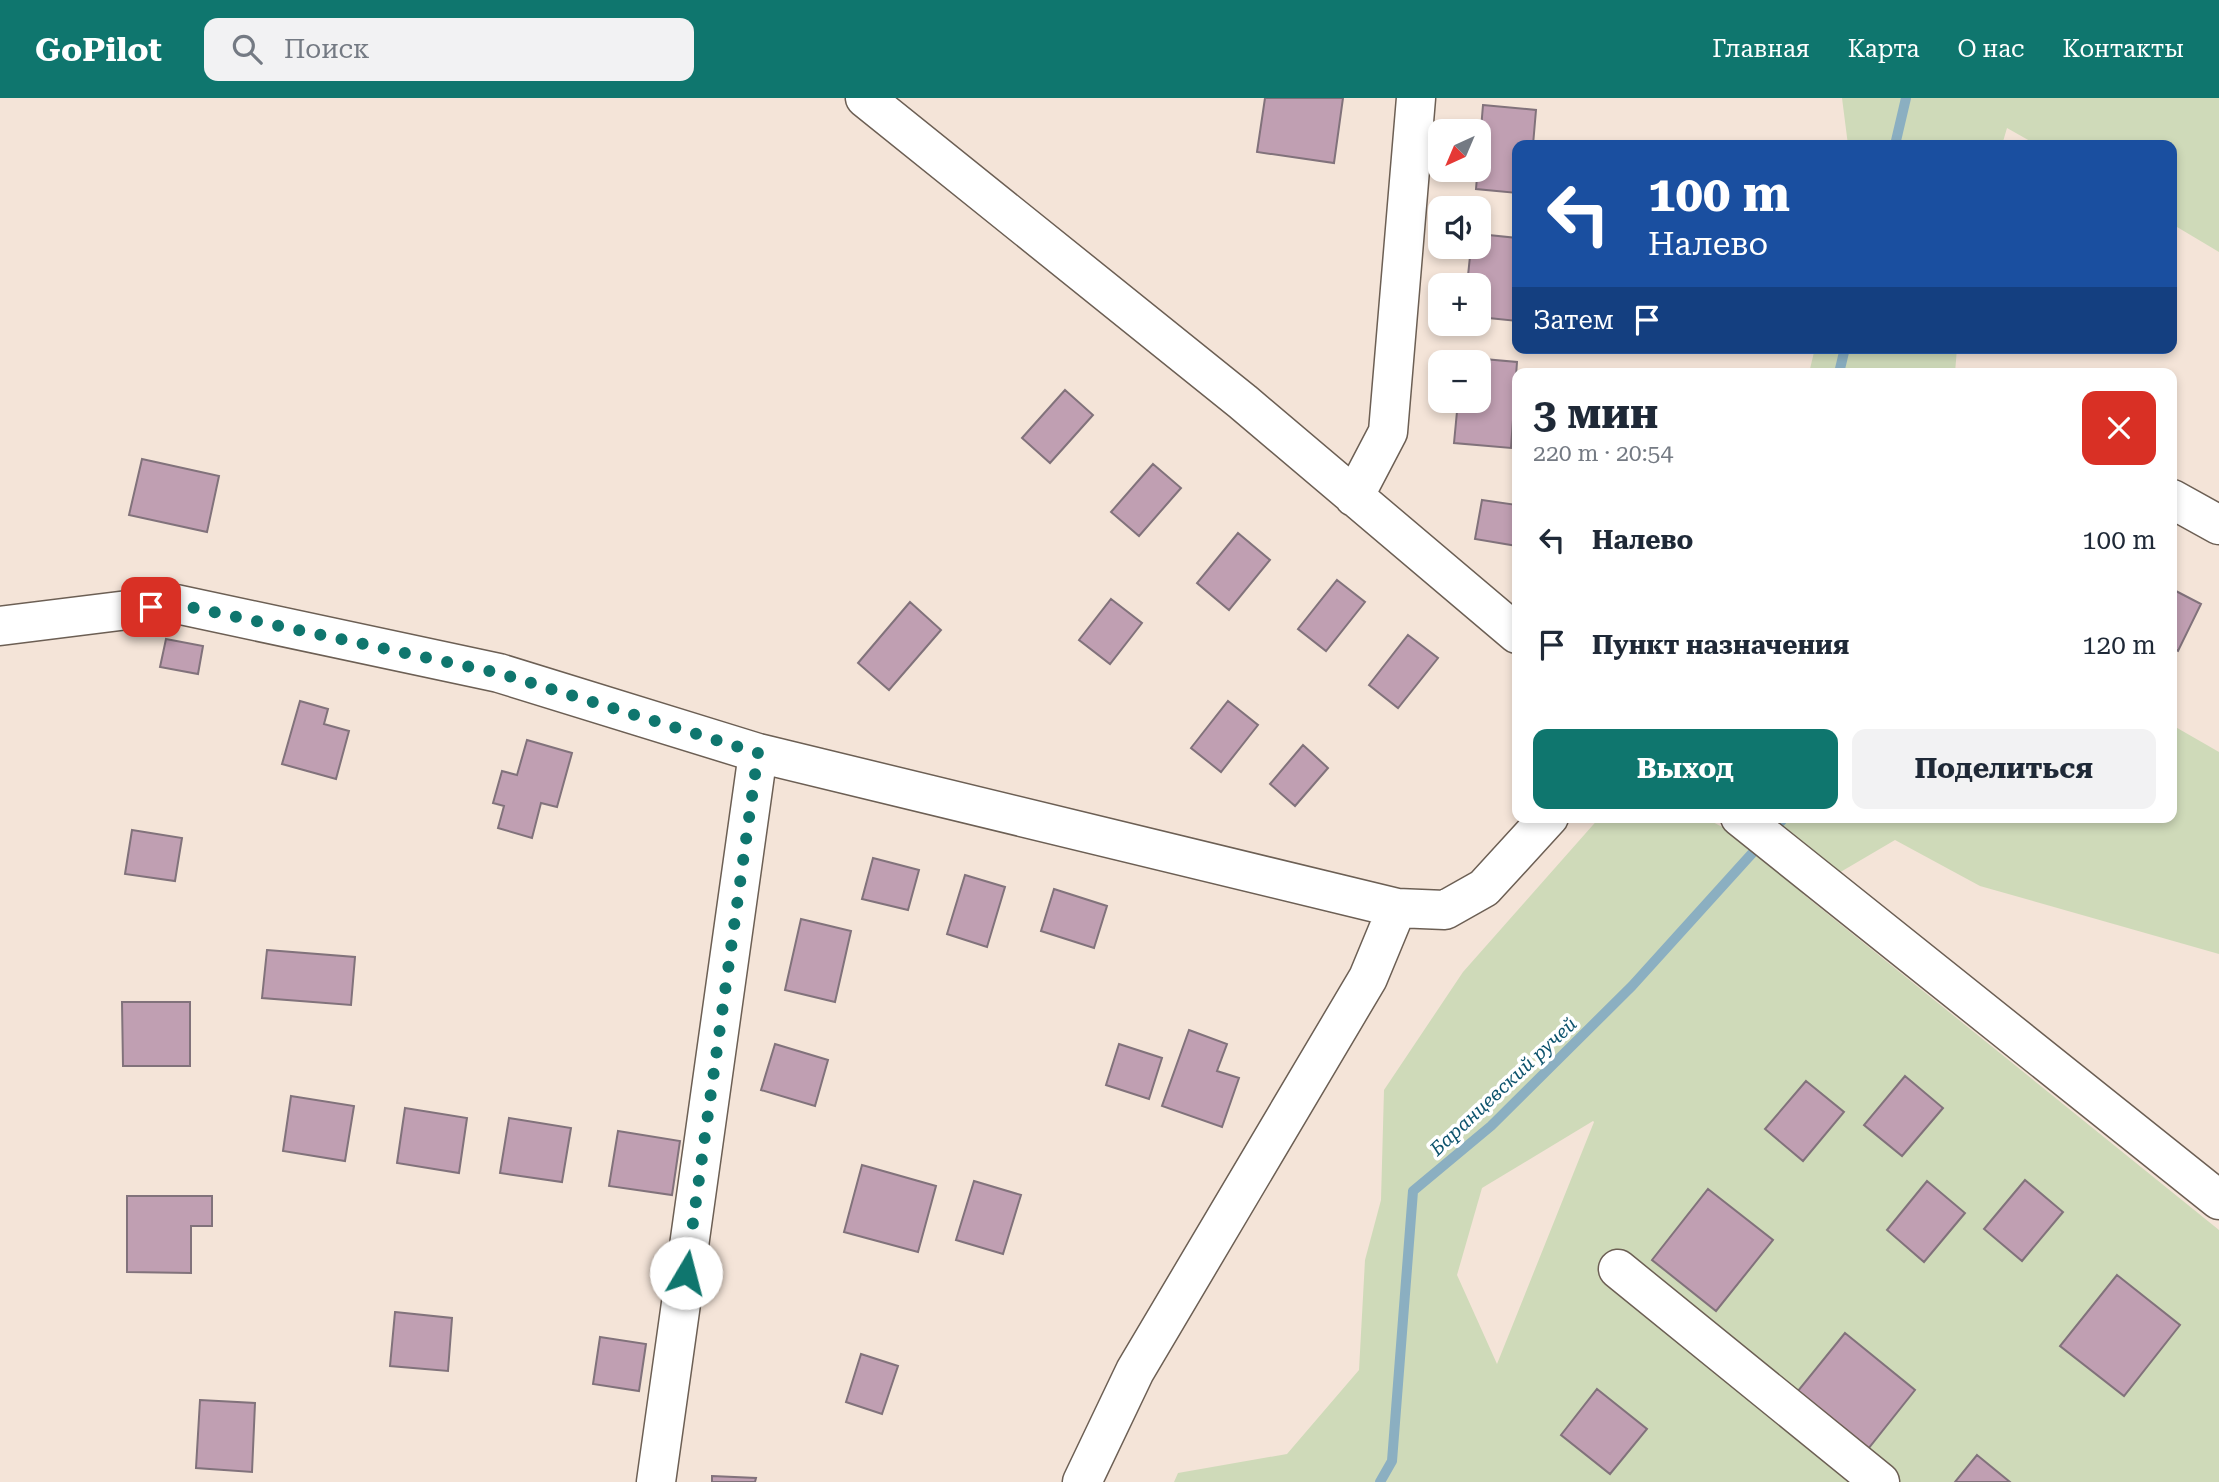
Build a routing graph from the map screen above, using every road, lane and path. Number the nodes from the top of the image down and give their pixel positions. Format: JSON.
{"nodes":[{"id":1,"x":865,"y":98,"type":"edge"},
{"id":2,"x":1416,"y":98,"type":"edge"},
{"id":3,"x":1354,"y":497,"type":"junction"},
{"id":4,"x":2177,"y":502,"type":"edge"},
{"id":5,"x":2219,"y":525,"type":"edge"},
{"id":6,"x":0,"y":625,"type":"edge"},
{"id":7,"x":1512,"y":631,"type":"edge"},
{"id":8,"x":758,"y":753,"type":"junction"},
{"id":9,"x":1544,"y":823,"type":"edge"},
{"id":10,"x":1748,"y":823,"type":"edge"},
{"id":11,"x":1397,"y":908,"type":"junction"},
{"id":12,"x":2219,"y":1200,"type":"edge"},
{"id":13,"x":1618,"y":1269,"type":"dead end"},
{"id":14,"x":656,"y":1482,"type":"edge"},
{"id":15,"x":1082,"y":1482,"type":"edge"},
{"id":16,"x":1880,"y":1482,"type":"edge"}],
"edges":[{"from":1,"to":3,"type":"lane"},
{"from":2,"to":3,"type":"lane"},
{"from":3,"to":7,"type":"lane"},
{"from":4,"to":5,"type":"lane"},
{"from":6,"to":8,"type":"lane"},
{"from":8,"to":11,"type":"lane"},
{"from":8,"to":14,"type":"lane"},
{"from":9,"to":11,"type":"lane"},
{"from":10,"to":12,"type":"lane"},
{"from":11,"to":15,"type":"lane"},
{"from":13,"to":16,"type":"lane"}]}
